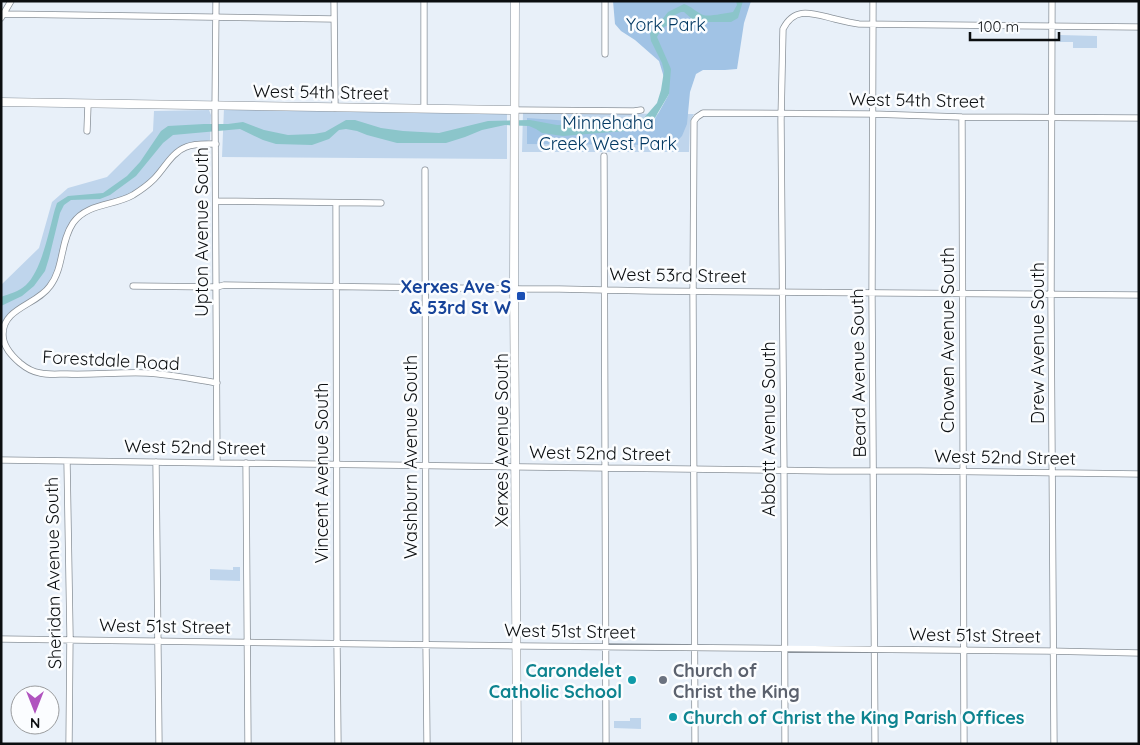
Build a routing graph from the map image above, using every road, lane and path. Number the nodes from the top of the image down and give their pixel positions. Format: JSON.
{"nodes":[{"id":1,"x":11,"y":1,"type":"edge"},
{"id":2,"x":216,"y":1,"type":"edge"},
{"id":3,"x":334,"y":1,"type":"edge"},
{"id":4,"x":424,"y":1,"type":"edge"},
{"id":5,"x":515,"y":1,"type":"edge"},
{"id":6,"x":605,"y":1,"type":"edge"},
{"id":7,"x":873,"y":1,"type":"edge"},
{"id":8,"x":1052,"y":1,"type":"edge"},
{"id":9,"x":2,"y":16,"type":"edge"},
{"id":10,"x":216,"y":17,"type":"junction"},
{"id":11,"x":334,"y":19,"type":"junction"},
{"id":12,"x":872,"y":24,"type":"junction"},
{"id":13,"x":1052,"y":26,"type":"junction"},
{"id":14,"x":1139,"y":27,"type":"edge"},
{"id":15,"x":605,"y":54,"type":"dead end"},
{"id":16,"x":1,"y":102,"type":"edge"},
{"id":17,"x":88,"y":104,"type":"junction"},
{"id":18,"x":216,"y":106,"type":"junction"},
{"id":19,"x":334,"y":108,"type":"junction"},
{"id":20,"x":424,"y":109,"type":"junction"},
{"id":21,"x":515,"y":110,"type":"junction"},
{"id":22,"x":641,"y":110,"type":"dead end"},
{"id":23,"x":782,"y":113,"type":"junction"},
{"id":24,"x":872,"y":114,"type":"junction"},
{"id":25,"x":962,"y":117,"type":"junction"},
{"id":26,"x":1051,"y":117,"type":"junction"},
{"id":27,"x":1139,"y":118,"type":"edge"},
{"id":28,"x":87,"y":131,"type":"dead end"},
{"id":29,"x":216,"y":144,"type":"junction"},
{"id":30,"x":604,"y":156,"type":"dead end"},
{"id":31,"x":425,"y":170,"type":"dead end"},
{"id":32,"x":216,"y":201,"type":"junction"},
{"id":33,"x":336,"y":202,"type":"junction"},
{"id":34,"x":381,"y":203,"type":"dead end"},
{"id":35,"x":133,"y":286,"type":"dead end"},
{"id":36,"x":336,"y":286,"type":"junction"},
{"id":37,"x":217,"y":287,"type":"junction"},
{"id":38,"x":425,"y":288,"type":"junction"},
{"id":39,"x":515,"y":289,"type":"junction"},
{"id":40,"x":604,"y":290,"type":"junction"},
{"id":41,"x":694,"y":291,"type":"junction"},
{"id":42,"x":782,"y":292,"type":"junction"},
{"id":43,"x":872,"y":292,"type":"junction"},
{"id":44,"x":962,"y":293,"type":"junction"},
{"id":45,"x":1051,"y":294,"type":"junction"},
{"id":46,"x":1139,"y":295,"type":"edge"},
{"id":47,"x":217,"y":383,"type":"junction"},
{"id":48,"x":1,"y":460,"type":"edge"},
{"id":49,"x":67,"y":461,"type":"junction"},
{"id":50,"x":156,"y":462,"type":"junction"},
{"id":51,"x":217,"y":463,"type":"junction"},
{"id":52,"x":246,"y":463,"type":"junction"},
{"id":53,"x":336,"y":464,"type":"junction"},
{"id":54,"x":425,"y":465,"type":"junction"},
{"id":55,"x":516,"y":466,"type":"junction"},
{"id":56,"x":605,"y":468,"type":"junction"},
{"id":57,"x":694,"y":469,"type":"junction"},
{"id":58,"x":784,"y":470,"type":"junction"},
{"id":59,"x":874,"y":471,"type":"junction"},
{"id":60,"x":962,"y":472,"type":"junction"},
{"id":61,"x":1052,"y":472,"type":"junction"},
{"id":62,"x":1139,"y":474,"type":"edge"},
{"id":63,"x":1,"y":639,"type":"edge"},
{"id":64,"x":69,"y":639,"type":"junction"},
{"id":65,"x":159,"y":641,"type":"junction"},
{"id":66,"x":247,"y":642,"type":"junction"},
{"id":67,"x":337,"y":643,"type":"junction"},
{"id":68,"x":426,"y":644,"type":"junction"},
{"id":69,"x":517,"y":646,"type":"junction"},
{"id":70,"x":606,"y":646,"type":"junction"},
{"id":71,"x":696,"y":647,"type":"junction"},
{"id":72,"x":784,"y":648,"type":"junction"},
{"id":73,"x":874,"y":649,"type":"junction"},
{"id":74,"x":964,"y":650,"type":"junction"},
{"id":75,"x":1053,"y":651,"type":"junction"},
{"id":76,"x":1139,"y":653,"type":"edge"},
{"id":77,"x":69,"y":744,"type":"edge"},
{"id":78,"x":159,"y":744,"type":"edge"},
{"id":79,"x":248,"y":744,"type":"edge"},
{"id":80,"x":338,"y":744,"type":"edge"},
{"id":81,"x":427,"y":744,"type":"edge"},
{"id":82,"x":517,"y":744,"type":"edge"},
{"id":83,"x":606,"y":744,"type":"edge"},
{"id":84,"x":695,"y":744,"type":"edge"},
{"id":85,"x":785,"y":744,"type":"edge"},
{"id":86,"x":875,"y":744,"type":"edge"},
{"id":87,"x":964,"y":744,"type":"edge"},
{"id":88,"x":1054,"y":744,"type":"edge"}],
"edges":[{"from":1,"to":9,"type":"street"},
{"from":2,"to":10,"type":"street","name":"Upton Avenue South"},
{"from":3,"to":11,"type":"street"},
{"from":4,"to":20,"type":"street"},
{"from":5,"to":21,"type":"street","name":"Xerxes Avenue South"},
{"from":6,"to":15,"type":"street"},
{"from":7,"to":12,"type":"street","name":"Beard Avenue South"},
{"from":8,"to":13,"type":"street","name":"Drew Avenue South"},
{"from":9,"to":10,"type":"street"},
{"from":10,"to":11,"type":"street"},
{"from":10,"to":18,"type":"street","name":"Upton Avenue South"},
{"from":11,"to":19,"type":"street"},
{"from":12,"to":13,"type":"street","name":"Abbott Avenue South"},
{"from":12,"to":23,"type":"street","name":"Abbott Avenue South"},
{"from":12,"to":24,"type":"street","name":"Beard Avenue South"},
{"from":13,"to":14,"type":"street","name":"Abbott Avenue South"},
{"from":13,"to":26,"type":"street","name":"Drew Avenue South"},
{"from":16,"to":17,"type":"street","name":"West 54th Street"},
{"from":17,"to":18,"type":"street","name":"West 54th Street"},
{"from":17,"to":28,"type":"street"},
{"from":18,"to":19,"type":"street","name":"West 54th Street"},
{"from":18,"to":29,"type":"street","name":"Upton Avenue South"},
{"from":19,"to":20,"type":"street","name":"West 54th Street"},
{"from":20,"to":21,"type":"street","name":"West 54th Street"},
{"from":21,"to":22,"type":"street","name":"West 54th Street"},
{"from":21,"to":39,"type":"street","name":"Xerxes Avenue South"},
{"from":23,"to":24,"type":"street","name":"West 54th Street"},
{"from":23,"to":41,"type":"street","name":"West 54th Street"},
{"from":23,"to":42,"type":"street","name":"Abbott Avenue South"},
{"from":24,"to":25,"type":"street","name":"West 54th Street"},
{"from":24,"to":43,"type":"street","name":"Beard Avenue South"},
{"from":25,"to":26,"type":"street","name":"West 54th Street"},
{"from":25,"to":44,"type":"street","name":"Chowen Avenue South"},
{"from":26,"to":27,"type":"street","name":"West 54th Street"},
{"from":26,"to":45,"type":"street","name":"Drew Avenue South"},
{"from":29,"to":32,"type":"street","name":"Upton Avenue South"},
{"from":29,"to":47,"type":"street","name":"Forestdale Road"},
{"from":30,"to":40,"type":"street"},
{"from":31,"to":38,"type":"street","name":"Washburn Avenue South"},
{"from":32,"to":33,"type":"street"},
{"from":32,"to":37,"type":"street","name":"Upton Avenue South"},
{"from":33,"to":34,"type":"street"},
{"from":33,"to":36,"type":"street","name":"Vincent Avenue South"},
{"from":35,"to":37,"type":"street","name":"West 53rd Street"},
{"from":36,"to":37,"type":"street","name":"West 53rd Street"},
{"from":36,"to":38,"type":"street","name":"West 53rd Street"},
{"from":36,"to":53,"type":"street","name":"Vincent Avenue South"},
{"from":37,"to":47,"type":"street","name":"Upton Avenue South"},
{"from":38,"to":39,"type":"street","name":"West 53rd Street"},
{"from":38,"to":54,"type":"street","name":"Washburn Avenue South"},
{"from":39,"to":40,"type":"street","name":"West 53rd Street"},
{"from":39,"to":55,"type":"street","name":"Xerxes Avenue South"},
{"from":40,"to":41,"type":"street","name":"West 53rd Street"},
{"from":40,"to":56,"type":"street"},
{"from":41,"to":42,"type":"street","name":"West 53rd Street"},
{"from":41,"to":57,"type":"street"},
{"from":42,"to":43,"type":"street","name":"West 53rd Street"},
{"from":42,"to":58,"type":"street","name":"Abbott Avenue South"},
{"from":43,"to":44,"type":"street","name":"West 53rd Street"},
{"from":43,"to":59,"type":"street","name":"Beard Avenue South"},
{"from":44,"to":45,"type":"street","name":"West 53rd Street"},
{"from":44,"to":60,"type":"street","name":"Chowen Avenue South"},
{"from":45,"to":46,"type":"street","name":"West 53rd Street"},
{"from":45,"to":61,"type":"street","name":"Drew Avenue South"},
{"from":47,"to":51,"type":"street","name":"Upton Avenue South"},
{"from":48,"to":49,"type":"street","name":"West 52nd Street"},
{"from":49,"to":50,"type":"street","name":"West 52nd Street"},
{"from":49,"to":64,"type":"street","name":"Sheridan Avenue South"},
{"from":50,"to":51,"type":"street","name":"West 52nd Street"},
{"from":50,"to":65,"type":"street"},
{"from":51,"to":52,"type":"street","name":"West 52nd Street"},
{"from":52,"to":53,"type":"street","name":"West 52nd Street"},
{"from":52,"to":66,"type":"street"},
{"from":53,"to":54,"type":"street","name":"West 52nd Street"},
{"from":53,"to":67,"type":"street","name":"Vincent Avenue South"},
{"from":54,"to":55,"type":"street","name":"West 52nd Street"},
{"from":54,"to":68,"type":"street","name":"Washburn Avenue South"},
{"from":55,"to":56,"type":"street","name":"West 52nd Street"},
{"from":55,"to":69,"type":"street","name":"Xerxes Avenue South"},
{"from":56,"to":57,"type":"street","name":"West 52nd Street"},
{"from":56,"to":70,"type":"street"},
{"from":57,"to":58,"type":"street","name":"West 52nd Street"},
{"from":57,"to":71,"type":"street"},
{"from":58,"to":59,"type":"street","name":"West 52nd Street"},
{"from":58,"to":72,"type":"street","name":"Abbott Avenue South"},
{"from":59,"to":60,"type":"street","name":"West 52nd Street"},
{"from":59,"to":73,"type":"street","name":"Beard Avenue South"},
{"from":60,"to":61,"type":"street","name":"West 52nd Street"},
{"from":60,"to":74,"type":"street","name":"Chowen Avenue South"},
{"from":61,"to":62,"type":"street","name":"West 52nd Street"},
{"from":61,"to":75,"type":"street","name":"Drew Avenue South"},
{"from":63,"to":64,"type":"street","name":"West 51st Street"},
{"from":64,"to":65,"type":"street","name":"West 51st Street"},
{"from":64,"to":77,"type":"street","name":"Sheridan Avenue South"},
{"from":65,"to":66,"type":"street","name":"West 51st Street"},
{"from":65,"to":78,"type":"street"},
{"from":66,"to":67,"type":"street","name":"West 51st Street"},
{"from":66,"to":79,"type":"street"},
{"from":67,"to":68,"type":"street","name":"West 51st Street"},
{"from":67,"to":80,"type":"street","name":"Vincent Avenue South"},
{"from":68,"to":69,"type":"street","name":"West 51st Street"},
{"from":68,"to":81,"type":"street","name":"Washburn Avenue South"},
{"from":69,"to":70,"type":"street","name":"West 51st Street"},
{"from":69,"to":82,"type":"street","name":"Xerxes Avenue South"},
{"from":70,"to":71,"type":"street","name":"West 51st Street"},
{"from":70,"to":83,"type":"street"},
{"from":71,"to":72,"type":"street","name":"West 51st Street"},
{"from":71,"to":84,"type":"street"},
{"from":72,"to":73,"type":"street","name":"West 51st Street"},
{"from":72,"to":85,"type":"street","name":"Abbott Avenue South"},
{"from":73,"to":74,"type":"street","name":"West 51st Street"},
{"from":73,"to":86,"type":"street","name":"Beard Avenue South"},
{"from":74,"to":75,"type":"street","name":"West 51st Street"},
{"from":74,"to":87,"type":"street","name":"Chowen Avenue South"},
{"from":75,"to":76,"type":"street","name":"West 51st Street"},
{"from":75,"to":88,"type":"street","name":"Drew Avenue South"}]}
